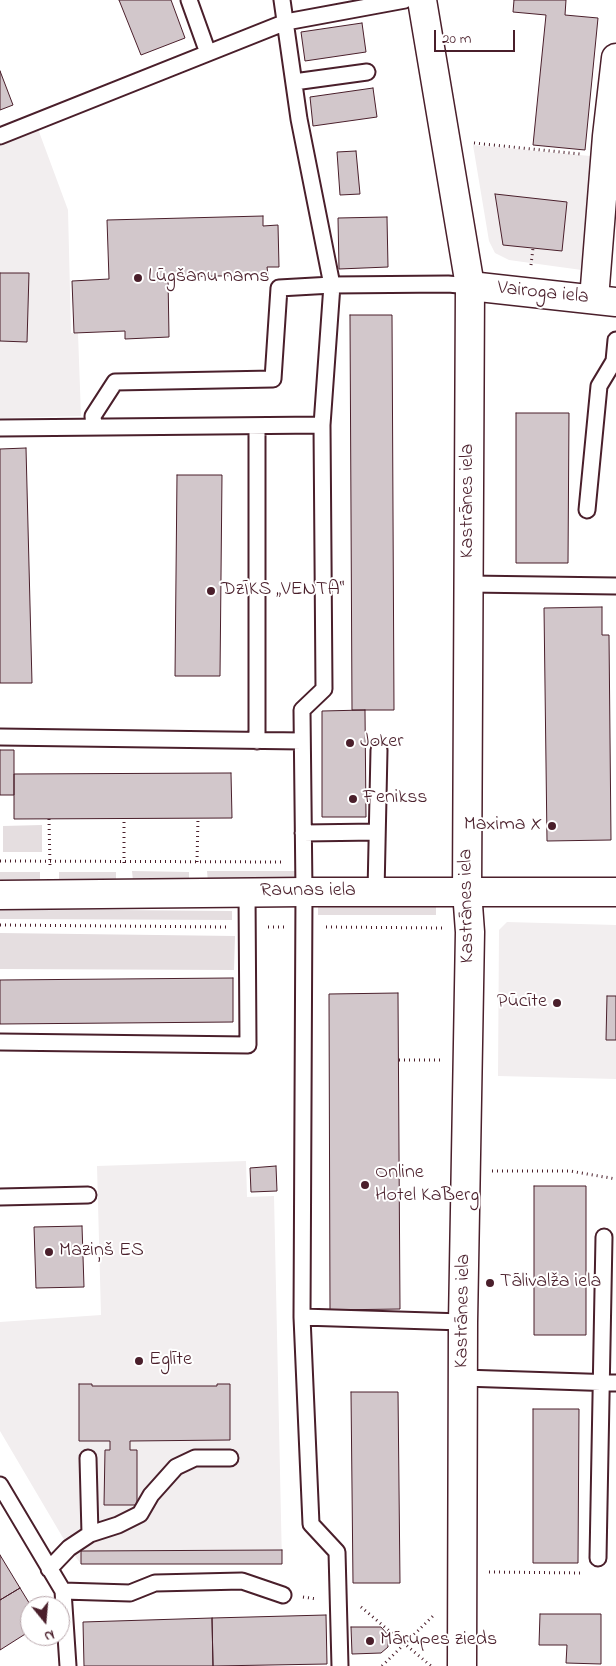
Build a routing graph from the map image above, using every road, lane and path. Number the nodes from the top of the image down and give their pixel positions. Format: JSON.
{"nodes":[{"id":1,"x":188,"y":0,"type":"edge"},
{"id":2,"x":282,"y":0,"type":"edge"},
{"id":3,"x":405,"y":0,"type":"edge"},
{"id":4,"x":422,"y":0,"type":"edge"},
{"id":5,"x":286,"y":22,"type":"junction"},
{"id":6,"x":208,"y":53,"type":"junction"},
{"id":7,"x":616,"y":58,"type":"edge"},
{"id":8,"x":367,"y":72,"type":"dead end"},
{"id":9,"x":294,"y":82,"type":"junction"},
{"id":10,"x":0,"y":136,"type":"edge"},
{"id":11,"x":466,"y":142,"type":"dead end"},
{"id":12,"x":610,"y":143,"type":"edge"},
{"id":13,"x":533,"y":248,"type":"dead end"},
{"id":14,"x":531,"y":271,"type":"dead end"},
{"id":15,"x":332,"y":285,"type":"junction"},
{"id":16,"x":470,"y":286,"type":"junction"},
{"id":17,"x":605,"y":301,"type":"edge"},
{"id":18,"x":616,"y":340,"type":"edge"},
{"id":19,"x":322,"y":425,"type":"junction"},
{"id":20,"x":257,"y":426,"type":"junction"},
{"id":21,"x":94,"y":427,"type":"junction"},
{"id":22,"x":0,"y":428,"type":"edge"},
{"id":23,"x":587,"y":510,"type":"dead end"},
{"id":24,"x":469,"y":584,"type":"junction"},
{"id":25,"x":616,"y":586,"type":"edge"},
{"id":26,"x":0,"y":738,"type":"edge"},
{"id":27,"x":257,"y":741,"type":"junction"},
{"id":28,"x":302,"y":741,"type":"junction"},
{"id":29,"x":379,"y":750,"type":"dead end"},
{"id":30,"x":49,"y":818,"type":"dead end"},
{"id":31,"x":124,"y":818,"type":"dead end"},
{"id":32,"x":198,"y":818,"type":"dead end"},
{"id":33,"x":377,"y":832,"type":"junction"},
{"id":34,"x":304,"y":833,"type":"junction"},
{"id":35,"x":0,"y":861,"type":"edge"},
{"id":36,"x":50,"y":861,"type":"junction"},
{"id":37,"x":124,"y":861,"type":"junction"},
{"id":38,"x":197,"y":862,"type":"junction"},
{"id":39,"x":304,"y":862,"type":"junction"},
{"id":40,"x":466,"y":891,"type":"junction"},
{"id":41,"x":247,"y":892,"type":"junction"},
{"id":42,"x":304,"y":892,"type":"junction"},
{"id":43,"x":376,"y":892,"type":"junction"},
{"id":44,"x":616,"y":892,"type":"edge"},
{"id":45,"x":197,"y":893,"type":"junction"},
{"id":46,"x":124,"y":894,"type":"junction"},
{"id":47,"x":0,"y":895,"type":"edge"},
{"id":48,"x":50,"y":895,"type":"junction"},
{"id":49,"x":0,"y":1042,"type":"edge"},
{"id":50,"x":399,"y":1060,"type":"dead end"},
{"id":51,"x":444,"y":1060,"type":"dead end"},
{"id":52,"x":486,"y":1171,"type":"dead end"},
{"id":53,"x":616,"y":1179,"type":"edge"},
{"id":54,"x":88,"y":1195,"type":"dead end"},
{"id":55,"x":0,"y":1197,"type":"edge"},
{"id":56,"x":604,"y":1237,"type":"dead end"},
{"id":57,"x":302,"y":1317,"type":"junction"},
{"id":58,"x":464,"y":1322,"type":"junction"},
{"id":59,"x":463,"y":1378,"type":"junction"},
{"id":60,"x":608,"y":1383,"type":"edge"},
{"id":61,"x":88,"y":1458,"type":"dead end"},
{"id":62,"x":230,"y":1458,"type":"dead end"},
{"id":63,"x":0,"y":1485,"type":"edge"},
{"id":64,"x":90,"y":1534,"type":"junction"},
{"id":65,"x":598,"y":1558,"type":"joint"},
{"id":66,"x":49,"y":1569,"type":"junction"},
{"id":67,"x":486,"y":1572,"type":"dead end"},
{"id":68,"x":62,"y":1591,"type":"junction"},
{"id":69,"x":284,"y":1595,"type":"joint"},
{"id":70,"x":338,"y":1600,"type":"junction"},
{"id":71,"x":440,"y":1610,"type":"dead end"},
{"id":72,"x":406,"y":1643,"type":"junction"},
{"id":73,"x":68,"y":1666,"type":"edge"},
{"id":74,"x":340,"y":1666,"type":"edge"},
{"id":75,"x":382,"y":1666,"type":"edge"},
{"id":76,"x":431,"y":1666,"type":"edge"},
{"id":77,"x":462,"y":1666,"type":"edge"}],
"edges":[{"from":1,"to":6,"type":"lane"},
{"from":2,"to":5,"type":"lane"},
{"from":3,"to":5,"type":"lane"},
{"from":4,"to":16,"type":"street","name":"Kastrānes iela"},
{"from":5,"to":6,"type":"lane"},
{"from":5,"to":9,"type":"lane"},
{"from":6,"to":10,"type":"lane"},
{"from":7,"to":12,"type":"street"},
{"from":8,"to":9,"type":"lane"},
{"from":9,"to":15,"type":"lane"},
{"from":11,"to":12,"type":"path"},
{"from":12,"to":17,"type":"street"},
{"from":13,"to":14,"type":"path"},
{"from":15,"to":16,"type":"lane"},
{"from":15,"to":19,"type":"lane"},
{"from":15,"to":21,"type":"lane"},
{"from":16,"to":17,"type":"street","name":"Vairoga iela"},
{"from":16,"to":24,"type":"street","name":"Kastrānes iela"},
{"from":18,"to":23,"type":"lane"},
{"from":19,"to":20,"type":"lane"},
{"from":19,"to":28,"type":"lane"},
{"from":20,"to":21,"type":"lane"},
{"from":20,"to":27,"type":"lane"},
{"from":21,"to":22,"type":"lane"},
{"from":24,"to":25,"type":"lane"},
{"from":24,"to":40,"type":"street","name":"Kastrānes iela"},
{"from":26,"to":27,"type":"lane"},
{"from":27,"to":28,"type":"lane"},
{"from":28,"to":34,"type":"lane"},
{"from":29,"to":33,"type":"lane"},
{"from":30,"to":36,"type":"path"},
{"from":31,"to":37,"type":"path"},
{"from":32,"to":38,"type":"path"},
{"from":33,"to":34,"type":"lane"},
{"from":33,"to":43,"type":"lane"},
{"from":34,"to":39,"type":"lane"},
{"from":35,"to":36,"type":"path"},
{"from":36,"to":37,"type":"path"},
{"from":36,"to":48,"type":"path"},
{"from":37,"to":38,"type":"path"},
{"from":37,"to":46,"type":"path"},
{"from":38,"to":39,"type":"path"},
{"from":38,"to":45,"type":"path"},
{"from":39,"to":42,"type":"lane"},
{"from":40,"to":43,"type":"street","name":"Raunas iela"},
{"from":40,"to":44,"type":"street","name":"Raunas iela"},
{"from":40,"to":58,"type":"street","name":"Kastrānes iela"},
{"from":41,"to":42,"type":"street","name":"Raunas iela"},
{"from":41,"to":45,"type":"street","name":"Raunas iela"},
{"from":41,"to":49,"type":"lane"},
{"from":42,"to":43,"type":"street","name":"Raunas iela"},
{"from":42,"to":57,"type":"lane"},
{"from":45,"to":46,"type":"street","name":"Raunas iela"},
{"from":46,"to":48,"type":"street","name":"Raunas iela"},
{"from":47,"to":48,"type":"street","name":"Raunas iela"},
{"from":50,"to":51,"type":"path"},
{"from":52,"to":53,"type":"path"},
{"from":54,"to":55,"type":"lane"},
{"from":56,"to":60,"type":"lane"},
{"from":57,"to":58,"type":"lane"},
{"from":57,"to":70,"type":"lane"},
{"from":58,"to":59,"type":"street","name":"Kastrānes iela"},
{"from":59,"to":60,"type":"lane"},
{"from":59,"to":77,"type":"street","name":"Kastrānes iela"},
{"from":60,"to":65,"type":"lane"},
{"from":61,"to":64,"type":"lane"},
{"from":62,"to":64,"type":"lane"},
{"from":63,"to":66,"type":"lane"},
{"from":64,"to":66,"type":"lane"},
{"from":65,"to":67,"type":"path"},
{"from":66,"to":68,"type":"lane"},
{"from":68,"to":69,"type":"lane"},
{"from":68,"to":73,"type":"lane"},
{"from":69,"to":70,"type":"path"},
{"from":70,"to":72,"type":"path"},
{"from":70,"to":74,"type":"lane"},
{"from":71,"to":72,"type":"path"},
{"from":72,"to":75,"type":"path"},
{"from":72,"to":76,"type":"path"}]}
